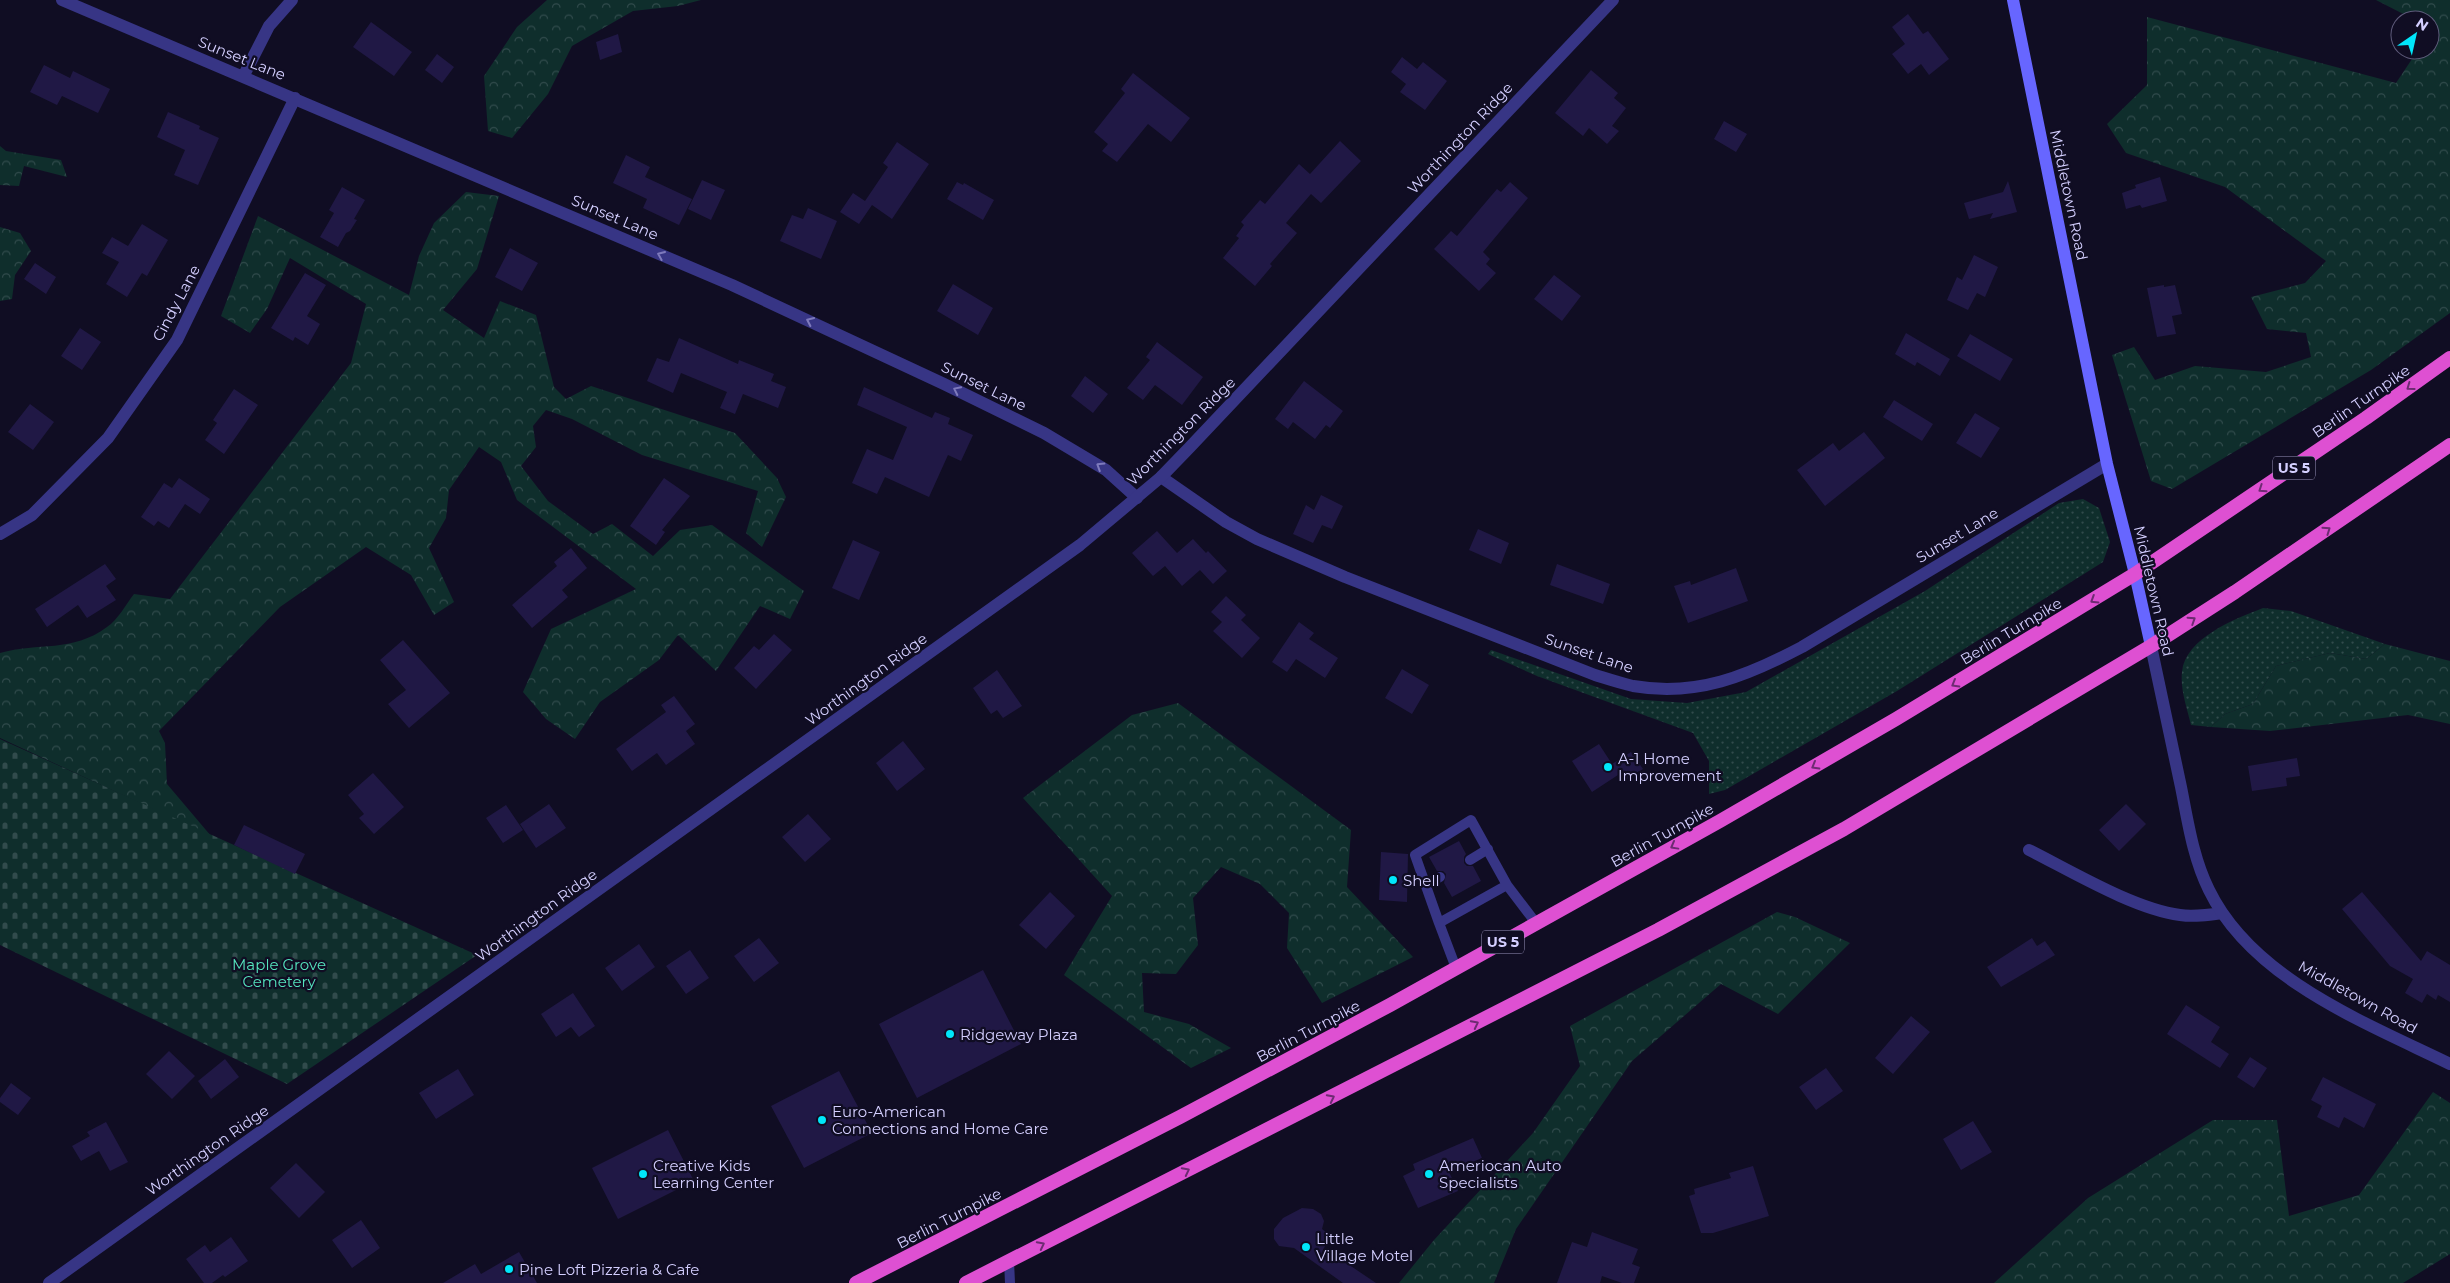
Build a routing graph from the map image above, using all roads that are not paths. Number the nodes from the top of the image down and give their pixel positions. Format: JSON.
{"nodes":[{"id":1,"x":62,"y":0,"type":"edge"},
{"id":2,"x":292,"y":0,"type":"edge"},
{"id":3,"x":1614,"y":0,"type":"edge"},
{"id":4,"x":2013,"y":0,"type":"edge"},
{"id":5,"x":243,"y":77,"type":"junction"},
{"id":6,"x":295,"y":98,"type":"junction"},
{"id":7,"x":2450,"y":358,"type":"edge"},
{"id":8,"x":2450,"y":445,"type":"edge"},
{"id":9,"x":2107,"y":464,"type":"junction"},
{"id":10,"x":1161,"y":477,"type":"junction"},
{"id":11,"x":1138,"y":498,"type":"junction"},
{"id":12,"x":0,"y":534,"type":"edge"},
{"id":13,"x":2135,"y":574,"type":"junction"},
{"id":14,"x":2151,"y":646,"type":"junction"},
{"id":15,"x":1488,"y":849,"type":"junction"},
{"id":16,"x":2029,"y":850,"type":"dead end"},
{"id":17,"x":1470,"y":860,"type":"dead end"},
{"id":18,"x":1440,"y":877,"type":"dead end"},
{"id":19,"x":1426,"y":885,"type":"junction"},
{"id":20,"x":1507,"y":885,"type":"junction"},
{"id":21,"x":2222,"y":913,"type":"junction"},
{"id":22,"x":1439,"y":923,"type":"junction"},
{"id":23,"x":1536,"y":923,"type":"junction"},
{"id":24,"x":1456,"y":968,"type":"junction"},
{"id":25,"x":2450,"y":1064,"type":"edge"},
{"id":26,"x":1009,"y":1261,"type":"junction"},
{"id":27,"x":49,"y":1283,"type":"edge"},
{"id":28,"x":856,"y":1283,"type":"edge"},
{"id":29,"x":966,"y":1283,"type":"edge"},
{"id":30,"x":1010,"y":1283,"type":"edge"}],
"edges":[{"from":1,"to":5,"type":"street","name":"Sunset Lane"},
{"from":2,"to":5,"type":"street"},
{"from":3,"to":10,"type":"street","name":"Worthington Ridge"},
{"from":4,"to":9,"type":"main road","name":"Middletown Road"},
{"from":5,"to":6,"type":"street","name":"Sunset Lane"},
{"from":11,"to":6,"type":"street","name":"Sunset Lane","one_way":true},
{"from":6,"to":12,"type":"street","name":"Cindy Lane"},
{"from":7,"to":13,"type":"highway","name":"Berlin Turnpike","number":"US 5","one_way":true},
{"from":14,"to":8,"type":"highway","one_way":true},
{"from":9,"to":10,"type":"street","name":"Sunset Lane"},
{"from":9,"to":13,"type":"main road","name":"Middletown Road"},
{"from":10,"to":11,"type":"street","name":"Worthington Ridge"},
{"from":11,"to":27,"type":"street","name":"Worthington Ridge"},
{"from":13,"to":14,"type":"main road","name":"Middletown Road"},
{"from":13,"to":23,"type":"highway","name":"Berlin Turnpike","number":"US 5","one_way":true},
{"from":14,"to":21,"type":"street","name":"Middletown Road"},
{"from":26,"to":14,"type":"highway","one_way":true},
{"from":15,"to":17,"type":"lane"},
{"from":15,"to":19,"type":"lane"},
{"from":15,"to":20,"type":"lane"},
{"from":16,"to":21,"type":"street"},
{"from":18,"to":19,"type":"lane"},
{"from":19,"to":22,"type":"lane"},
{"from":20,"to":22,"type":"lane"},
{"from":20,"to":23,"type":"lane"},
{"from":21,"to":25,"type":"street","name":"Middletown Road"},
{"from":22,"to":24,"type":"lane"},
{"from":23,"to":24,"type":"highway","name":"Berlin Turnpike","number":"US 5"},
{"from":24,"to":28,"type":"highway","name":"Berlin Turnpike","number":"US 5"},
{"from":26,"to":29,"type":"highway"},
{"from":26,"to":30,"type":"lane"}]}
